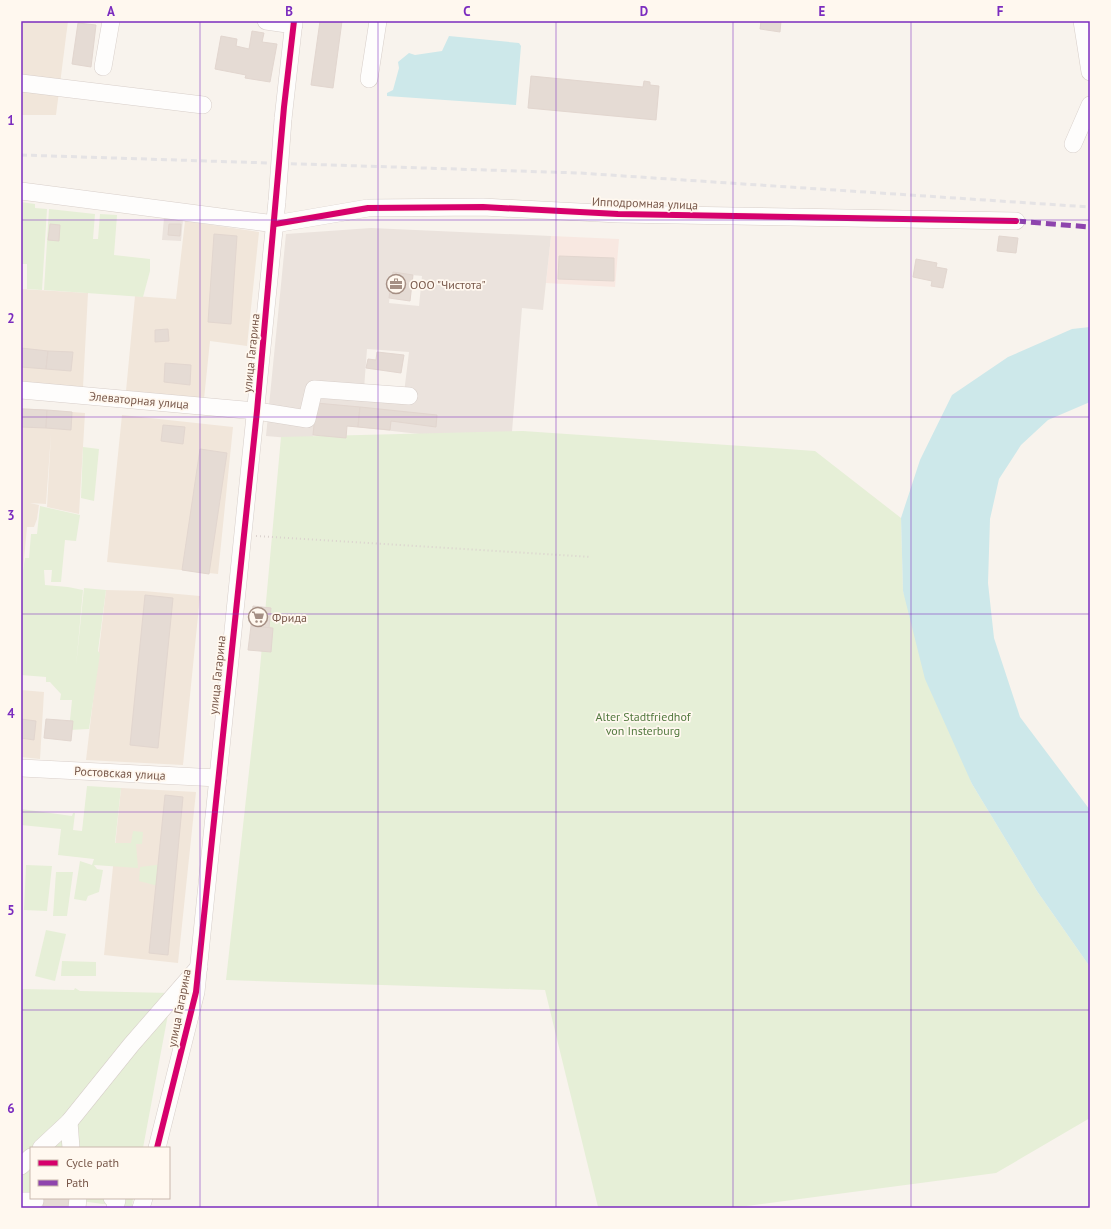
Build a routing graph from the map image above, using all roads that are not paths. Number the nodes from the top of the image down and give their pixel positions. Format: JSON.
{"nodes":[{"id":1,"x":111,"y":21,"type":"edge"},
{"id":2,"x":266,"y":21,"type":"edge"},
{"id":3,"x":378,"y":21,"type":"edge"},
{"id":4,"x":1082,"y":21,"type":"edge"},
{"id":5,"x":294,"y":23,"type":"edge"},
{"id":6,"x":103,"y":67,"type":"dead end"},
{"id":7,"x":1090,"y":72,"type":"edge"},
{"id":8,"x":369,"y":79,"type":"dead end"},
{"id":9,"x":21,"y":83,"type":"edge"},
{"id":10,"x":203,"y":105,"type":"dead end"},
{"id":11,"x":1090,"y":105,"type":"edge"},
{"id":12,"x":1073,"y":144,"type":"dead end"},
{"id":13,"x":21,"y":191,"type":"edge"},
{"id":14,"x":1016,"y":221,"type":"dead end"},
{"id":15,"x":275,"y":224,"type":"junction"},
{"id":16,"x":21,"y":390,"type":"edge"},
{"id":17,"x":410,"y":396,"type":"dead end"},
{"id":18,"x":257,"y":411,"type":"junction"},
{"id":19,"x":21,"y":768,"type":"edge"},
{"id":20,"x":218,"y":778,"type":"junction"},
{"id":21,"x":199,"y":967,"type":"junction"},
{"id":22,"x":69,"y":1122,"type":"junction"},
{"id":23,"x":41,"y":1147,"type":"edge"},
{"id":24,"x":72,"y":1147,"type":"edge"},
{"id":25,"x":157,"y":1147,"type":"edge"},
{"id":26,"x":30,"y":1158,"type":"edge"},
{"id":27,"x":21,"y":1166,"type":"edge"},
{"id":28,"x":114,"y":1199,"type":"edge"},
{"id":29,"x":115,"y":1208,"type":"edge"}],
"edges":[{"from":1,"to":6,"type":"street"},
{"from":2,"to":5,"type":"street"},
{"from":3,"to":8,"type":"street"},
{"from":4,"to":7,"type":"street"},
{"from":5,"to":15,"type":"street","name":"улица Гагарина","bridge":true},
{"from":9,"to":10,"type":"street"},
{"from":11,"to":12,"type":"street"},
{"from":13,"to":15,"type":"street","name":"Ипподромная улица"},
{"from":14,"to":15,"type":"street","name":"Ипподромная улица"},
{"from":15,"to":18,"type":"street","name":"улица Гагарина"},
{"from":16,"to":18,"type":"street","name":"Элеваторная улица"},
{"from":17,"to":18,"type":"street","name":"Элеваторная улица"},
{"from":18,"to":20,"type":"street","name":"улица Гагарина"},
{"from":19,"to":20,"type":"street","name":"Ростовская улица"},
{"from":20,"to":21,"type":"street","name":"улица Гагарина"},
{"from":21,"to":22,"type":"street","name":"улица Гагарина"},
{"from":21,"to":25,"type":"street","name":"улица Гагарина"},
{"from":22,"to":23,"type":"street","name":"улица Гагарина"},
{"from":22,"to":24,"type":"street"},
{"from":26,"to":27,"type":"street"},
{"from":28,"to":29,"type":"street"}]}
